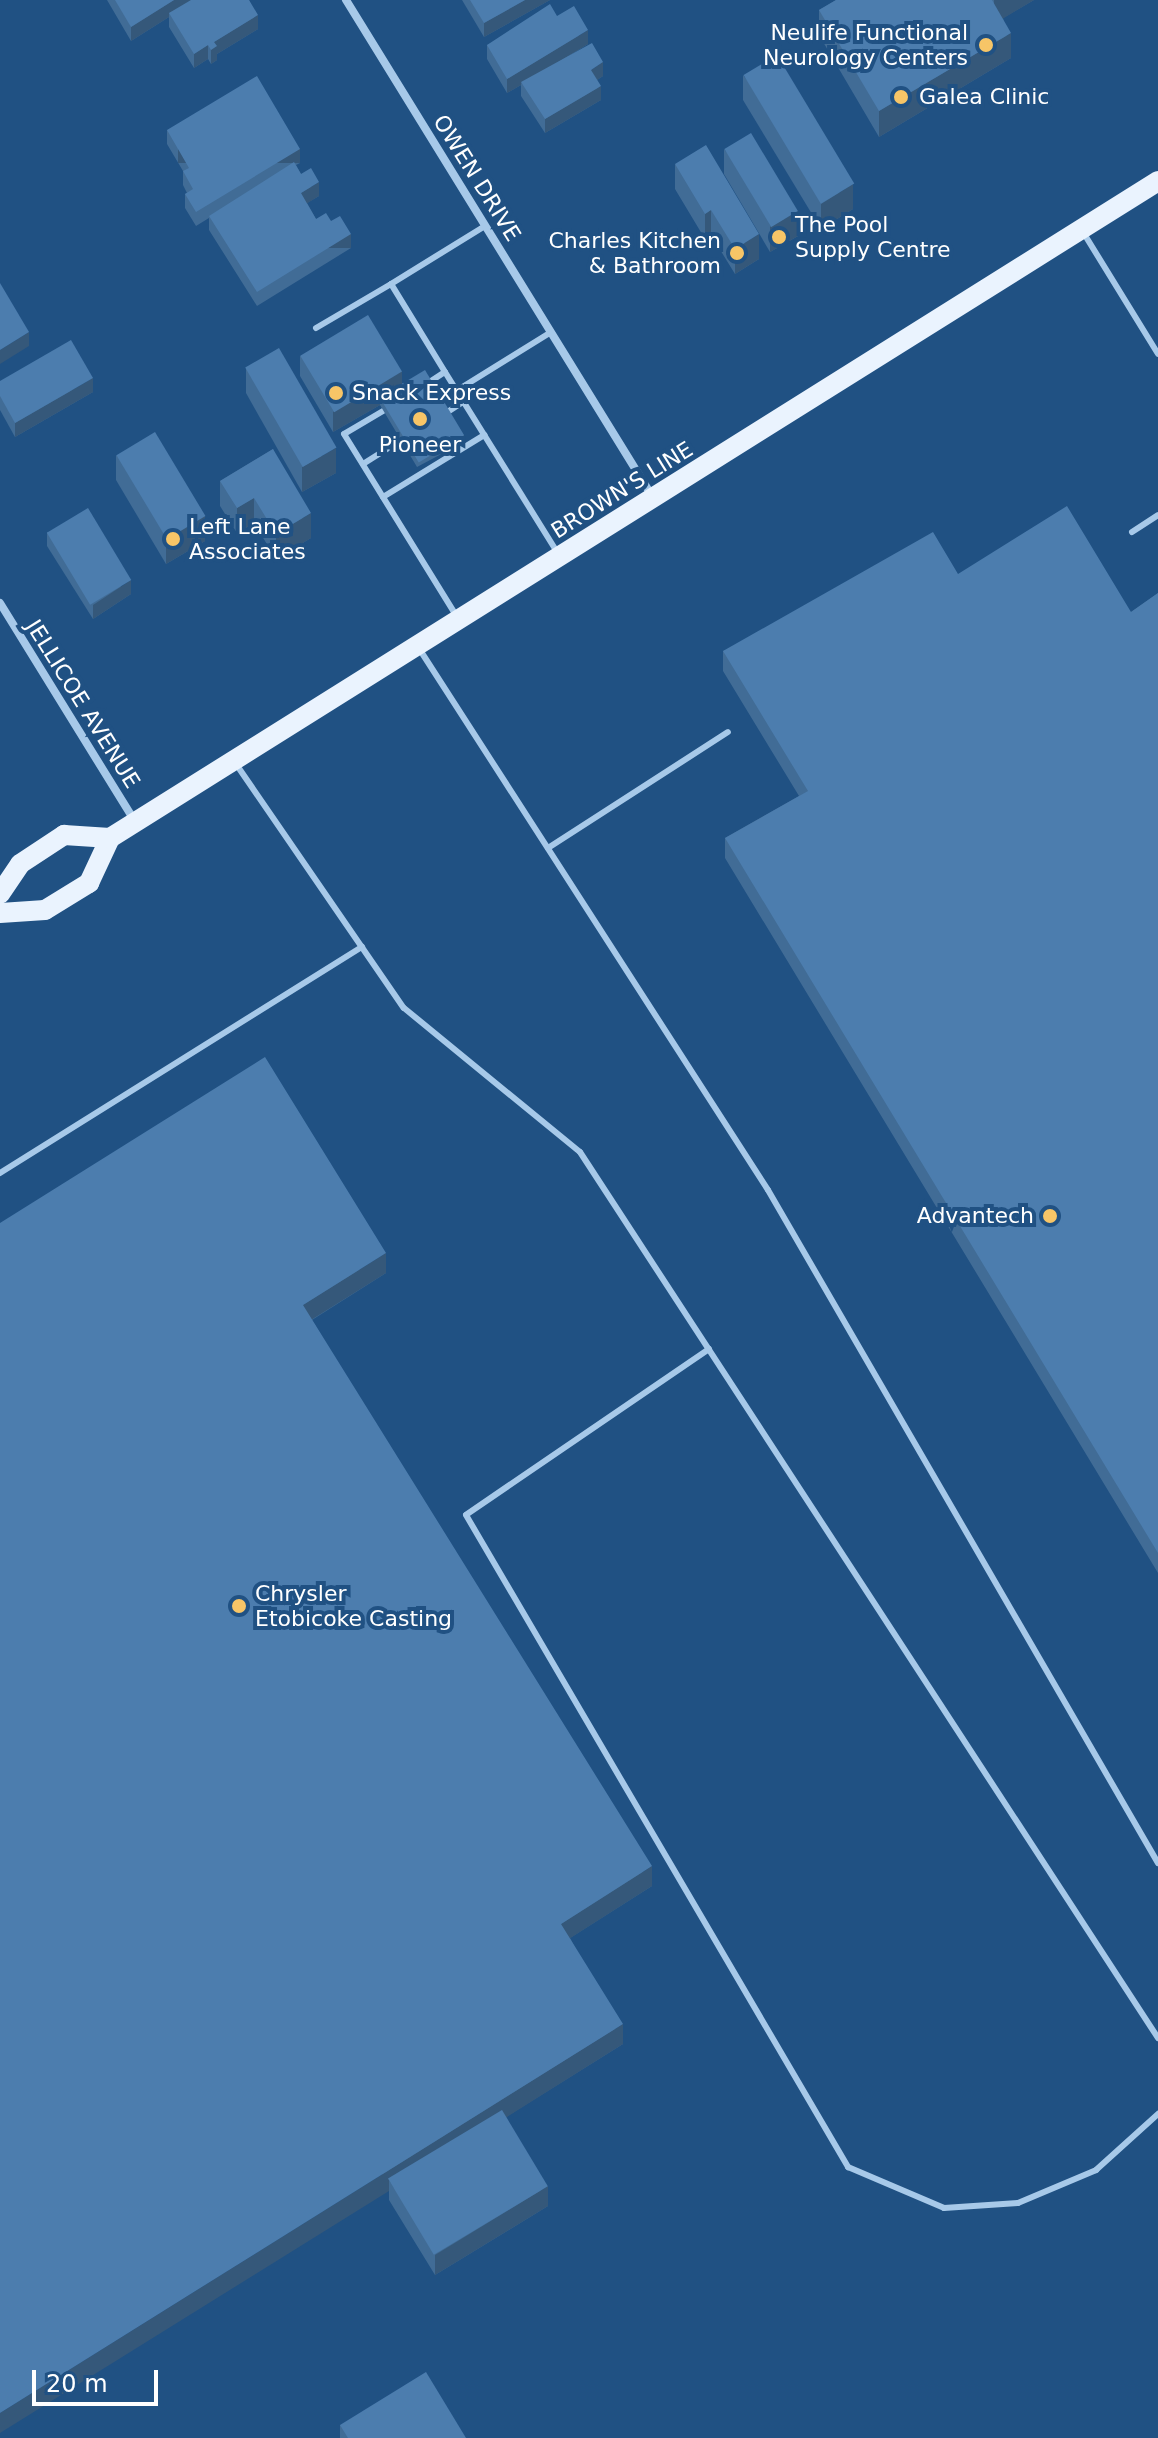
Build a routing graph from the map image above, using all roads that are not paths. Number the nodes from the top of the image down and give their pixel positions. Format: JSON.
{"nodes":[{"id":1,"x":346,"y":0,"type":"edge"},
{"id":2,"x":1158,"y":181,"type":"edge"},
{"id":3,"x":485,"y":226,"type":"junction"},
{"id":4,"x":1081,"y":229,"type":"junction"},
{"id":5,"x":391,"y":284,"type":"junction"},
{"id":6,"x":316,"y":328,"type":"dead end"},
{"id":7,"x":551,"y":332,"type":"junction"},
{"id":8,"x":1158,"y":354,"type":"edge"},
{"id":9,"x":445,"y":372,"type":"junction"},
{"id":10,"x":428,"y":383,"type":"edge"},
{"id":11,"x":456,"y":391,"type":"junction"},
{"id":12,"x":463,"y":402,"type":"junction"},
{"id":13,"x":383,"y":411,"type":"edge"},
{"id":14,"x":446,"y":413,"type":"edge"},
{"id":15,"x":484,"y":435,"type":"junction"},
{"id":16,"x":401,"y":440,"type":"edge"},
{"id":17,"x":363,"y":464,"type":"junction"},
{"id":18,"x":383,"y":497,"type":"junction"},
{"id":19,"x":653,"y":498,"type":"junction"},
{"id":20,"x":1158,"y":515,"type":"edge"},
{"id":21,"x":1132,"y":532,"type":"dead end"},
{"id":22,"x":560,"y":557,"type":"junction"},
{"id":23,"x":0,"y":603,"type":"edge"},
{"id":24,"x":458,"y":620,"type":"junction"},
{"id":25,"x":418,"y":646,"type":"junction"},
{"id":26,"x":728,"y":732,"type":"dead end"},
{"id":27,"x":234,"y":761,"type":"junction"},
{"id":28,"x":136,"y":823,"type":"junction"},
{"id":29,"x":110,"y":838,"type":"junction"},
{"id":30,"x":548,"y":848,"type":"junction"},
{"id":31,"x":0,"y":894,"type":"edge"},
{"id":32,"x":0,"y":913,"type":"edge"},
{"id":33,"x":362,"y":947,"type":"junction"},
{"id":34,"x":0,"y":1173,"type":"edge"},
{"id":35,"x":709,"y":1349,"type":"junction"},
{"id":36,"x":1158,"y":1863,"type":"edge"},
{"id":37,"x":1158,"y":2038,"type":"edge"},
{"id":38,"x":1158,"y":2114,"type":"edge"}],
"edges":[{"from":1,"to":3,"type":"street","name":"OWEN DRIVE"},
{"from":2,"to":4,"type":"main road","name":"BROWN'S LINE"},
{"from":3,"to":5,"type":"lane"},
{"from":3,"to":7,"type":"street","name":"OWEN DRIVE"},
{"from":4,"to":8,"type":"lane"},
{"from":4,"to":19,"type":"main road","name":"BROWN'S LINE"},
{"from":5,"to":6,"type":"lane"},
{"from":5,"to":9,"type":"lane"},
{"from":7,"to":11,"type":"lane"},
{"from":7,"to":19,"type":"street","name":"OWEN DRIVE"},
{"from":9,"to":10,"type":"lane"},
{"from":9,"to":11,"type":"lane"},
{"from":11,"to":12,"type":"lane"},
{"from":12,"to":14,"type":"lane"},
{"from":12,"to":15,"type":"lane"},
{"from":13,"to":17,"type":"lane"},
{"from":15,"to":18,"type":"lane"},
{"from":15,"to":22,"type":"lane"},
{"from":16,"to":17,"type":"lane"},
{"from":17,"to":18,"type":"lane"},
{"from":18,"to":24,"type":"lane"},
{"from":19,"to":22,"type":"main road","name":"BROWN'S LINE"},
{"from":20,"to":21,"type":"lane"},
{"from":22,"to":24,"type":"main road","name":"BROWN'S LINE"},
{"from":23,"to":28,"type":"street","name":"JELLICOE AVENUE"},
{"from":24,"to":25,"type":"main road","name":"BROWN'S LINE"},
{"from":25,"to":27,"type":"main road","name":"BROWN'S LINE"},
{"from":25,"to":30,"type":"lane"},
{"from":26,"to":30,"type":"lane"},
{"from":27,"to":28,"type":"main road","name":"BROWN'S LINE"},
{"from":27,"to":33,"type":"lane"},
{"from":28,"to":29,"type":"main road","name":"BROWN'S LINE"},
{"from":29,"to":31,"type":"main road"},
{"from":29,"to":32,"type":"main road"},
{"from":30,"to":36,"type":"lane"},
{"from":33,"to":34,"type":"lane"},
{"from":33,"to":35,"type":"lane"},
{"from":35,"to":37,"type":"lane"},
{"from":35,"to":38,"type":"lane"}]}
